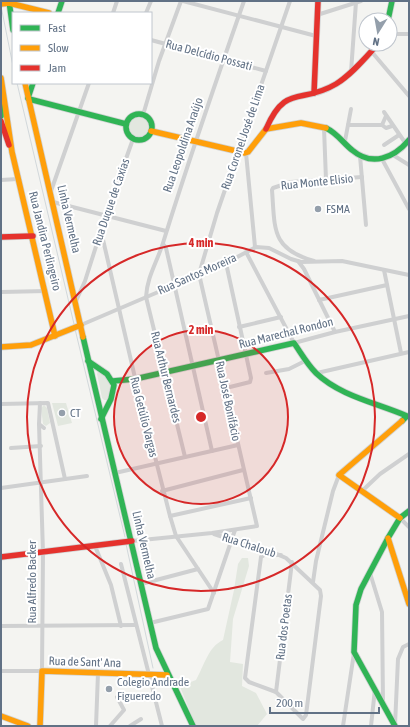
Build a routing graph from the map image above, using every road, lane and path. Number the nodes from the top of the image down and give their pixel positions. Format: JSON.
{"nodes":[{"id":1,"x":62,"y":1,"type":"edge"},
{"id":2,"x":118,"y":1,"type":"edge"},
{"id":3,"x":151,"y":1,"type":"edge"},
{"id":4,"x":182,"y":1,"type":"edge"},
{"id":5,"x":244,"y":1,"type":"edge"},
{"id":6,"x":290,"y":1,"type":"edge"},
{"id":7,"x":318,"y":1,"type":"edge"},
{"id":8,"x":392,"y":1,"type":"edge"},
{"id":9,"x":358,"y":2,"type":"edge"},
{"id":10,"x":6,"y":3,"type":"edge"},
{"id":11,"x":45,"y":12,"type":"edge"},
{"id":12,"x":58,"y":12,"type":"edge"},
{"id":13,"x":114,"y":12,"type":"edge"},
{"id":14,"x":146,"y":12,"type":"edge"},
{"id":15,"x":390,"y":12,"type":"edge"},
{"id":16,"x":317,"y":15,"type":"junction"},
{"id":17,"x":239,"y":16,"type":"junction"},
{"id":18,"x":12,"y":26,"type":"edge"},
{"id":19,"x":281,"y":26,"type":"junction"},
{"id":20,"x":398,"y":34,"type":"edge"},
{"id":21,"x":409,"y":34,"type":"edge"},
{"id":22,"x":316,"y":36,"type":"junction"},
{"id":23,"x":152,"y":40,"type":"edge"},
{"id":24,"x":166,"y":44,"type":"junction"},
{"id":25,"x":370,"y":52,"type":"edge"},
{"id":26,"x":372,"y":52,"type":"edge"},
{"id":27,"x":224,"y":59,"type":"junction"},
{"id":28,"x":266,"y":71,"type":"junction"},
{"id":29,"x":351,"y":72,"type":"junction"},
{"id":30,"x":1,"y":78,"type":"edge"},
{"id":31,"x":152,"y":83,"type":"edge"},
{"id":32,"x":25,"y":84,"type":"edge"},
{"id":33,"x":89,"y":84,"type":"edge"},
{"id":34,"x":152,"y":84,"type":"edge"},
{"id":35,"x":33,"y":85,"type":"edge"},
{"id":36,"x":314,"y":92,"type":"junction"},
{"id":37,"x":409,"y":96,"type":"edge"},
{"id":38,"x":28,"y":99,"type":"junction"},
{"id":39,"x":1,"y":102,"type":"edge"},
{"id":40,"x":351,"y":109,"type":"dead end"},
{"id":41,"x":79,"y":111,"type":"junction"},
{"id":42,"x":143,"y":115,"type":"junction"},
{"id":43,"x":3,"y":119,"type":"edge"},
{"id":44,"x":126,"y":124,"type":"junction"},
{"id":45,"x":348,"y":125,"type":"junction"},
{"id":46,"x":382,"y":125,"type":"junction"},
{"id":47,"x":392,"y":126,"type":"junction"},
{"id":48,"x":324,"y":128,"type":"junction"},
{"id":49,"x":266,"y":129,"type":"junction"},
{"id":50,"x":4,"y":130,"type":"edge"},
{"id":51,"x":151,"y":131,"type":"junction"},
{"id":52,"x":399,"y":135,"type":"junction"},
{"id":53,"x":133,"y":139,"type":"junction"},
{"id":54,"x":345,"y":141,"type":"junction"},
{"id":55,"x":195,"y":142,"type":"junction"},
{"id":56,"x":408,"y":142,"type":"edge"},
{"id":57,"x":384,"y":145,"type":"dead end"},
{"id":58,"x":238,"y":152,"type":"junction"},
{"id":59,"x":246,"y":153,"type":"junction"},
{"id":60,"x":393,"y":155,"type":"junction"},
{"id":61,"x":360,"y":156,"type":"junction"},
{"id":62,"x":382,"y":159,"type":"junction"},
{"id":63,"x":409,"y":165,"type":"edge"},
{"id":64,"x":362,"y":177,"type":"junction"},
{"id":65,"x":18,"y":179,"type":"junction"},
{"id":66,"x":1,"y":180,"type":"edge"},
{"id":67,"x":326,"y":180,"type":"junction"},
{"id":68,"x":51,"y":191,"type":"junction"},
{"id":69,"x":53,"y":202,"type":"junction"},
{"id":70,"x":409,"y":209,"type":"edge"},
{"id":71,"x":106,"y":215,"type":"junction"},
{"id":72,"x":366,"y":225,"type":"dead end"},
{"id":73,"x":101,"y":231,"type":"junction"},
{"id":74,"x":166,"y":231,"type":"junction"},
{"id":75,"x":33,"y":236,"type":"junction"},
{"id":76,"x":1,"y":237,"type":"edge"},
{"id":77,"x":163,"y":244,"type":"junction"},
{"id":78,"x":255,"y":247,"type":"junction"},
{"id":79,"x":93,"y":252,"type":"junction"},
{"id":80,"x":107,"y":252,"type":"junction"},
{"id":81,"x":246,"y":252,"type":"junction"},
{"id":82,"x":298,"y":261,"type":"junction"},
{"id":83,"x":319,"y":262,"type":"junction"},
{"id":84,"x":226,"y":263,"type":"junction"},
{"id":85,"x":384,"y":270,"type":"junction"},
{"id":86,"x":199,"y":274,"type":"junction"},
{"id":87,"x":409,"y":275,"type":"edge"},
{"id":88,"x":173,"y":284,"type":"junction"},
{"id":89,"x":387,"y":285,"type":"junction"},
{"id":90,"x":73,"y":289,"type":"junction"},
{"id":91,"x":82,"y":289,"type":"junction"},
{"id":92,"x":1,"y":292,"type":"edge"},
{"id":93,"x":46,"y":292,"type":"junction"},
{"id":94,"x":146,"y":297,"type":"junction"},
{"id":95,"x":76,"y":300,"type":"junction"},
{"id":96,"x":319,"y":300,"type":"junction"},
{"id":97,"x":119,"y":309,"type":"junction"},
{"id":98,"x":409,"y":316,"type":"edge"},
{"id":99,"x":281,"y":317,"type":"junction"},
{"id":100,"x":394,"y":320,"type":"junction"},
{"id":101,"x":77,"y":326,"type":"junction"},
{"id":102,"x":239,"y":327,"type":"junction"},
{"id":103,"x":335,"y":332,"type":"junction"},
{"id":104,"x":55,"y":336,"type":"junction"},
{"id":105,"x":294,"y":343,"type":"junction"},
{"id":106,"x":1,"y":347,"type":"edge"},
{"id":107,"x":409,"y":352,"type":"edge"},
{"id":108,"x":400,"y":354,"type":"junction"},
{"id":109,"x":245,"y":355,"type":"junction"},
{"id":110,"x":219,"y":360,"type":"junction"},
{"id":111,"x":305,"y":360,"type":"junction"},
{"id":112,"x":88,"y":361,"type":"junction"},
{"id":113,"x":194,"y":366,"type":"junction"},
{"id":114,"x":104,"y":370,"type":"junction"},
{"id":115,"x":166,"y":372,"type":"junction"},
{"id":116,"x":266,"y":373,"type":"dead end"},
{"id":117,"x":317,"y":373,"type":"junction"},
{"id":118,"x":91,"y":376,"type":"junction"},
{"id":119,"x":135,"y":379,"type":"junction"},
{"id":120,"x":114,"y":384,"type":"junction"},
{"id":121,"x":226,"y":388,"type":"junction"},
{"id":122,"x":96,"y":400,"type":"junction"},
{"id":123,"x":40,"y":403,"type":"junction"},
{"id":124,"x":109,"y":403,"type":"junction"},
{"id":125,"x":1,"y":404,"type":"edge"},
{"id":126,"x":408,"y":415,"type":"edge"},
{"id":127,"x":101,"y":419,"type":"junction"},
{"id":128,"x":40,"y":424,"type":"junction"},
{"id":129,"x":53,"y":427,"type":"junction"},
{"id":130,"x":44,"y":428,"type":"junction"},
{"id":131,"x":41,"y":437,"type":"junction"},
{"id":132,"x":238,"y":445,"type":"junction"},
{"id":133,"x":41,"y":446,"type":"junction"},
{"id":134,"x":11,"y":448,"type":"dead end"},
{"id":135,"x":212,"y":451,"type":"junction"},
{"id":136,"x":409,"y":454,"type":"edge"},
{"id":137,"x":185,"y":457,"type":"junction"},
{"id":138,"x":156,"y":464,"type":"junction"},
{"id":139,"x":243,"y":470,"type":"junction"},
{"id":140,"x":116,"y":473,"type":"junction"},
{"id":141,"x":339,"y":475,"type":"junction"},
{"id":142,"x":87,"y":476,"type":"dead end"},
{"id":143,"x":65,"y":479,"type":"junction"},
{"id":144,"x":42,"y":482,"type":"junction"},
{"id":145,"x":1,"y":488,"type":"edge"},
{"id":146,"x":162,"y":491,"type":"junction"},
{"id":147,"x":362,"y":491,"type":"junction"},
{"id":148,"x":251,"y":498,"type":"junction"},
{"id":149,"x":408,"y":512,"type":"edge"},
{"id":150,"x":170,"y":516,"type":"junction"},
{"id":151,"x":400,"y":518,"type":"junction"},
{"id":152,"x":409,"y":527,"type":"edge"},
{"id":153,"x":236,"y":530,"type":"junction"},
{"id":154,"x":212,"y":533,"type":"junction"},
{"id":155,"x":176,"y":536,"type":"junction"},
{"id":156,"x":388,"y":538,"type":"junction"},
{"id":157,"x":233,"y":540,"type":"junction"},
{"id":158,"x":132,"y":541,"type":"junction"},
{"id":159,"x":95,"y":546,"type":"junction"},
{"id":160,"x":43,"y":553,"type":"junction"},
{"id":161,"x":281,"y":555,"type":"junction"},
{"id":162,"x":1,"y":557,"type":"edge"},
{"id":163,"x":292,"y":562,"type":"junction"},
{"id":164,"x":121,"y":564,"type":"dead end"},
{"id":165,"x":198,"y":569,"type":"junction"},
{"id":166,"x":370,"y":573,"type":"junction"},
{"id":167,"x":313,"y":582,"type":"junction"},
{"id":168,"x":141,"y":584,"type":"junction"},
{"id":169,"x":214,"y":593,"type":"junction"},
{"id":170,"x":409,"y":604,"type":"edge"},
{"id":171,"x":150,"y":623,"type":"junction"},
{"id":172,"x":136,"y":625,"type":"junction"},
{"id":173,"x":1,"y":626,"type":"edge"},
{"id":174,"x":121,"y":626,"type":"junction"},
{"id":175,"x":42,"y":627,"type":"junction"},
{"id":176,"x":409,"y":644,"type":"edge"},
{"id":177,"x":354,"y":652,"type":"junction"},
{"id":178,"x":1,"y":671,"type":"edge"},
{"id":179,"x":42,"y":671,"type":"junction"},
{"id":180,"x":98,"y":673,"type":"junction"},
{"id":181,"x":148,"y":675,"type":"junction"},
{"id":182,"x":167,"y":675,"type":"junction"},
{"id":183,"x":375,"y":688,"type":"junction"},
{"id":184,"x":276,"y":692,"type":"junction"},
{"id":185,"x":117,"y":697,"type":"dead end"},
{"id":186,"x":383,"y":702,"type":"junction"},
{"id":187,"x":1,"y":716,"type":"edge"},
{"id":188,"x":142,"y":719,"type":"dead end"},
{"id":189,"x":28,"y":726,"type":"edge"},
{"id":190,"x":40,"y":726,"type":"edge"},
{"id":191,"x":96,"y":726,"type":"edge"},
{"id":192,"x":110,"y":726,"type":"edge"},
{"id":193,"x":130,"y":726,"type":"edge"},
{"id":194,"x":162,"y":726,"type":"edge"},
{"id":195,"x":193,"y":726,"type":"edge"},
{"id":196,"x":343,"y":726,"type":"edge"},
{"id":197,"x":371,"y":726,"type":"edge"},
{"id":198,"x":395,"y":726,"type":"edge"}],
"edges":[{"from":1,"to":12,"type":"main road"},
{"from":2,"to":13,"type":"street"},
{"from":3,"to":14,"type":"street"},
{"from":4,"to":17,"type":"street"},
{"from":4,"to":24,"type":"street"},
{"from":5,"to":17,"type":"street","name":"Rua Leopoldina Araújo"},
{"from":6,"to":19,"type":"street","name":"Rua Coronel José de Lima"},
{"from":7,"to":16,"type":"main road"},
{"from":8,"to":15,"type":"main road"},
{"from":9,"to":16,"type":"street"},
{"from":9,"to":29,"type":"street"},
{"from":10,"to":11,"type":"main road"},
{"from":10,"to":18,"type":"main road"},
{"from":16,"to":22,"type":"main road"},
{"from":17,"to":19,"type":"street"},
{"from":17,"to":27,"type":"street","name":"Rua Leopoldina Araújo"},
{"from":19,"to":22,"type":"street"},
{"from":19,"to":28,"type":"street","name":"Rua Coronel José de Lima"},
{"from":20,"to":21,"type":"street"},
{"from":22,"to":36,"type":"main road"},
{"from":23,"to":24,"type":"street","name":"Rua Delcídio Possati"},
{"from":24,"to":27,"type":"street","name":"Rua Delcídio Possati"},
{"from":24,"to":31,"type":"street"},
{"from":25,"to":29,"type":"main road"},
{"from":26,"to":37,"type":"street"},
{"from":27,"to":28,"type":"street","name":"Rua Delcídio Possati"},
{"from":27,"to":55,"type":"street","name":"Rua Leopoldina Araújo"},
{"from":28,"to":58,"type":"street","name":"Rua Coronel José de Lima"},
{"from":29,"to":36,"type":"main road"},
{"from":30,"to":43,"type":"main road","name":"Rua Jandira Perlingeiro"},
{"from":32,"to":38,"type":"main road","name":"Linha Vermelha"},
{"from":33,"to":41,"type":"street"},
{"from":34,"to":42,"type":"street"},
{"from":35,"to":38,"type":"main road"},
{"from":36,"to":49,"type":"main road"},
{"from":38,"to":41,"type":"main road"},
{"from":38,"to":68,"type":"main road","name":"Linha Vermelha"},
{"from":39,"to":43,"type":"main road","name":"Rua Jandira Perlingeiro"},
{"from":40,"to":45,"type":"street"},
{"from":41,"to":44,"type":"main road"},
{"from":41,"to":68,"type":"street"},
{"from":42,"to":44,"type":"main road"},
{"from":42,"to":51,"type":"main road"},
{"from":43,"to":50,"type":"main road","name":"Rua Jandira Perlingeiro"},
{"from":44,"to":53,"type":"main road"},
{"from":45,"to":46,"type":"street"},
{"from":45,"to":54,"type":"street"},
{"from":46,"to":47,"type":"street"},
{"from":46,"to":47,"type":"street"},
{"from":47,"to":52,"type":"street"},
{"from":48,"to":49,"type":"main road"},
{"from":48,"to":54,"type":"main road"},
{"from":48,"to":67,"type":"street"},
{"from":49,"to":59,"type":"main road"},
{"from":50,"to":65,"type":"main road","name":"Rua Jandira Perlingeiro"},
{"from":51,"to":53,"type":"main road"},
{"from":51,"to":55,"type":"main road"},
{"from":52,"to":56,"type":"street"},
{"from":52,"to":57,"type":"street"},
{"from":53,"to":71,"type":"street","name":"Rua Duque de Caxias"},
{"from":54,"to":61,"type":"main road"},
{"from":55,"to":58,"type":"main road"},
{"from":55,"to":74,"type":"street","name":"Rua Leopoldina Araújo"},
{"from":56,"to":60,"type":"main road"},
{"from":58,"to":59,"type":"main road"},
{"from":58,"to":86,"type":"street","name":"Rua Coronel José de Lima"},
{"from":59,"to":78,"type":"street"},
{"from":60,"to":62,"type":"main road"},
{"from":60,"to":63,"type":"street"},
{"from":61,"to":62,"type":"main road"},
{"from":61,"to":64,"type":"street"},
{"from":62,"to":70,"type":"street"},
{"from":64,"to":67,"type":"street","name":"Rua Monte Elisio"},
{"from":64,"to":72,"type":"street"},
{"from":65,"to":66,"type":"street"},
{"from":65,"to":75,"type":"main road","name":"Rua Jandira Perlingeiro"},
{"from":67,"to":83,"type":"street","name":"Rua Monte Elisio"},
{"from":68,"to":69,"type":"main road","name":"Linha Vermelha"},
{"from":69,"to":71,"type":"street"},
{"from":69,"to":90,"type":"main road","name":"Linha Vermelha"},
{"from":71,"to":73,"type":"street","name":"Rua Duque de Caxias"},
{"from":71,"to":74,"type":"street"},
{"from":73,"to":79,"type":"street","name":"Rua Duque de Caxias"},
{"from":73,"to":80,"type":"street","name":"Rua Getúlio Vargas"},
{"from":74,"to":77,"type":"street","name":"Rua Leopoldina Araújo"},
{"from":75,"to":76,"type":"main road"},
{"from":75,"to":93,"type":"main road","name":"Rua Jandira Perlingeiro"},
{"from":77,"to":88,"type":"street"},
{"from":77,"to":94,"type":"street","name":"Rua Leopoldina Araújo"},
{"from":78,"to":81,"type":"street","name":"Rua Santos Moreira"},
{"from":78,"to":82,"type":"street"},
{"from":79,"to":80,"type":"street"},
{"from":79,"to":91,"type":"street","name":"Rua Duque de Caxias"},
{"from":80,"to":97,"type":"street","name":"Rua Getúlio Vargas"},
{"from":81,"to":84,"type":"street","name":"Rua Santos Moreira"},
{"from":81,"to":99,"type":"street"},
{"from":82,"to":83,"type":"street"},
{"from":82,"to":96,"type":"street"},
{"from":83,"to":85,"type":"street"},
{"from":84,"to":86,"type":"street","name":"Rua Santos Moreira"},
{"from":84,"to":102,"type":"street"},
{"from":85,"to":87,"type":"street"},
{"from":85,"to":89,"type":"street"},
{"from":86,"to":88,"type":"street","name":"Rua Santos Moreira"},
{"from":86,"to":110,"type":"street","name":"Rua José Bonifácio"},
{"from":88,"to":94,"type":"street","name":"Rua Santos Moreira"},
{"from":88,"to":113,"type":"street"},
{"from":89,"to":96,"type":"street"},
{"from":89,"to":100,"type":"street"},
{"from":90,"to":91,"type":"street"},
{"from":90,"to":95,"type":"main road","name":"Linha Vermelha"},
{"from":91,"to":95,"type":"street","name":"Rua Duque de Caxias"},
{"from":92,"to":93,"type":"street"},
{"from":93,"to":104,"type":"main road","name":"Rua Jandira Perlingeiro"},
{"from":94,"to":97,"type":"street","name":"Rua Santos Moreira"},
{"from":94,"to":115,"type":"street","name":"Rua Arthur Bernardes"},
{"from":95,"to":101,"type":"main road","name":"Linha Vermelha"},
{"from":96,"to":103,"type":"street"},
{"from":97,"to":101,"type":"street","name":"Rua Santos Moreira"},
{"from":97,"to":119,"type":"street","name":"Rua Getúlio Vargas"},
{"from":98,"to":100,"type":"street","name":"Rua Marechal Rondon"},
{"from":99,"to":102,"type":"street"},
{"from":99,"to":105,"type":"street"},
{"from":100,"to":103,"type":"street","name":"Rua Marechal Rondon"},
{"from":100,"to":108,"type":"street"},
{"from":101,"to":104,"type":"main road"},
{"from":101,"to":112,"type":"main road","name":"Linha Vermelha"},
{"from":102,"to":109,"type":"street"},
{"from":103,"to":105,"type":"street","name":"Rua Marechal Rondon"},
{"from":104,"to":106,"type":"main road"},
{"from":105,"to":109,"type":"main road","name":"Rua Marechal Rondon"},
{"from":105,"to":111,"type":"main road"},
{"from":107,"to":108,"type":"street"},
{"from":108,"to":117,"type":"street"},
{"from":109,"to":110,"type":"main road","name":"Rua Marechal Rondon"},
{"from":109,"to":121,"type":"street"},
{"from":110,"to":113,"type":"main road","name":"Rua Marechal Rondon"},
{"from":110,"to":121,"type":"street","name":"Rua José Bonifácio"},
{"from":111,"to":116,"type":"street"},
{"from":111,"to":117,"type":"main road"},
{"from":112,"to":114,"type":"main road"},
{"from":112,"to":118,"type":"main road","name":"Linha Vermelha"},
{"from":113,"to":115,"type":"main road","name":"Rua Marechal Rondon"},
{"from":113,"to":135,"type":"street"},
{"from":114,"to":118,"type":"main road"},
{"from":114,"to":120,"type":"main road"},
{"from":115,"to":119,"type":"main road","name":"Rua Marechal Rondon"},
{"from":115,"to":137,"type":"street","name":"Rua Arthur Bernardes"},
{"from":117,"to":126,"type":"main road"},
{"from":118,"to":122,"type":"main road","name":"Linha Vermelha"},
{"from":119,"to":120,"type":"main road","name":"Rua Marechal Rondon"},
{"from":119,"to":138,"type":"street","name":"Rua Getúlio Vargas"},
{"from":120,"to":124,"type":"main road"},
{"from":121,"to":132,"type":"street","name":"Rua José Bonifácio"},
{"from":122,"to":124,"type":"main road"},
{"from":122,"to":127,"type":"main road","name":"Linha Vermelha"},
{"from":123,"to":125,"type":"street"},
{"from":123,"to":128,"type":"street","name":"Rua Alfredo Backer"},
{"from":123,"to":129,"type":"street"},
{"from":124,"to":127,"type":"main road"},
{"from":126,"to":141,"type":"main road"},
{"from":127,"to":140,"type":"main road","name":"Linha Vermelha"},
{"from":128,"to":130,"type":"street"},
{"from":128,"to":131,"type":"street","name":"Rua Alfredo Backer"},
{"from":129,"to":130,"type":"street"},
{"from":129,"to":143,"type":"street"},
{"from":130,"to":131,"type":"street","name":"Rua Alfredo Backer"},
{"from":131,"to":133,"type":"street","name":"Rua Alfredo Backer"},
{"from":132,"to":135,"type":"street"},
{"from":132,"to":139,"type":"street","name":"Rua José Bonifácio"},
{"from":133,"to":134,"type":"street"},
{"from":133,"to":144,"type":"street","name":"Rua Alfredo Backer"},
{"from":135,"to":137,"type":"street"},
{"from":136,"to":147,"type":"street"},
{"from":137,"to":138,"type":"street"},
{"from":138,"to":140,"type":"street"},
{"from":138,"to":146,"type":"street","name":"Rua Getúlio Vargas"},
{"from":139,"to":146,"type":"street"},
{"from":139,"to":148,"type":"street","name":"Rua José Bonifácio"},
{"from":140,"to":158,"type":"main road","name":"Linha Vermelha"},
{"from":141,"to":147,"type":"main road"},
{"from":141,"to":167,"type":"street"},
{"from":142,"to":143,"type":"street"},
{"from":143,"to":144,"type":"street"},
{"from":144,"to":145,"type":"street"},
{"from":144,"to":160,"type":"street","name":"Rua Alfredo Backer"},
{"from":146,"to":150,"type":"street","name":"Rua Getúlio Vargas"},
{"from":147,"to":151,"type":"main road"},
{"from":148,"to":150,"type":"street"},
{"from":148,"to":153,"type":"street","name":"Rua José Bonifácio"},
{"from":149,"to":151,"type":"main road"},
{"from":150,"to":155,"type":"street","name":"Rua Getúlio Vargas"},
{"from":151,"to":152,"type":"street"},
{"from":151,"to":156,"type":"main road"},
{"from":153,"to":154,"type":"street"},
{"from":153,"to":157,"type":"street"},
{"from":154,"to":155,"type":"street"},
{"from":154,"to":157,"type":"street","name":"Rua Chaloub"},
{"from":155,"to":158,"type":"street"},
{"from":155,"to":165,"type":"street","name":"Rua Getúlio Vargas"},
{"from":156,"to":166,"type":"main road"},
{"from":156,"to":170,"type":"main road"},
{"from":157,"to":161,"type":"street","name":"Rua Chaloub"},
{"from":157,"to":169,"type":"street"},
{"from":158,"to":159,"type":"main road"},
{"from":158,"to":168,"type":"main road","name":"Linha Vermelha"},
{"from":159,"to":160,"type":"main road"},
{"from":159,"to":174,"type":"street"},
{"from":160,"to":162,"type":"main road"},
{"from":160,"to":175,"type":"street","name":"Rua Alfredo Backer"},
{"from":161,"to":163,"type":"street","name":"Rua Chaloub"},
{"from":161,"to":184,"type":"street"},
{"from":163,"to":167,"type":"street","name":"Rua Chaloub"},
{"from":163,"to":184,"type":"street","name":"Rua dos Poetas"},
{"from":164,"to":172,"type":"street"},
{"from":165,"to":168,"type":"street"},
{"from":165,"to":169,"type":"street","name":"Rua Getúlio Vargas"},
{"from":166,"to":177,"type":"main road"},
{"from":166,"to":186,"type":"street"},
{"from":167,"to":184,"type":"street","name":"Rua Chaloub"},
{"from":168,"to":171,"type":"main road","name":"Linha Vermelha"},
{"from":169,"to":171,"type":"street"},
{"from":171,"to":182,"type":"main road","name":"Linha Vermelha"},
{"from":172,"to":174,"type":"street"},
{"from":172,"to":181,"type":"street"},
{"from":173,"to":175,"type":"street"},
{"from":174,"to":175,"type":"street"},
{"from":175,"to":179,"type":"street","name":"Rua Alfredo Backer"},
{"from":176,"to":198,"type":"street"},
{"from":177,"to":183,"type":"main road"},
{"from":177,"to":196,"type":"street"},
{"from":178,"to":179,"type":"street","name":"Rua de Sant' Ana"},
{"from":179,"to":180,"type":"main road","name":"Rua de Sant' Ana"},
{"from":179,"to":190,"type":"main road","name":"Rua Alfredo Backer"},
{"from":180,"to":181,"type":"main road","name":"Rua de Sant' Ana"},
{"from":180,"to":191,"type":"street"},
{"from":181,"to":182,"type":"main road","name":"Rua de Sant' Ana"},
{"from":181,"to":194,"type":"street"},
{"from":182,"to":195,"type":"main road","name":"Linha Vermelha"},
{"from":183,"to":186,"type":"main road"},
{"from":183,"to":197,"type":"street"},
{"from":185,"to":192,"type":"street"},
{"from":186,"to":198,"type":"main road"},
{"from":187,"to":189,"type":"main road"},
{"from":188,"to":193,"type":"street"}]}
